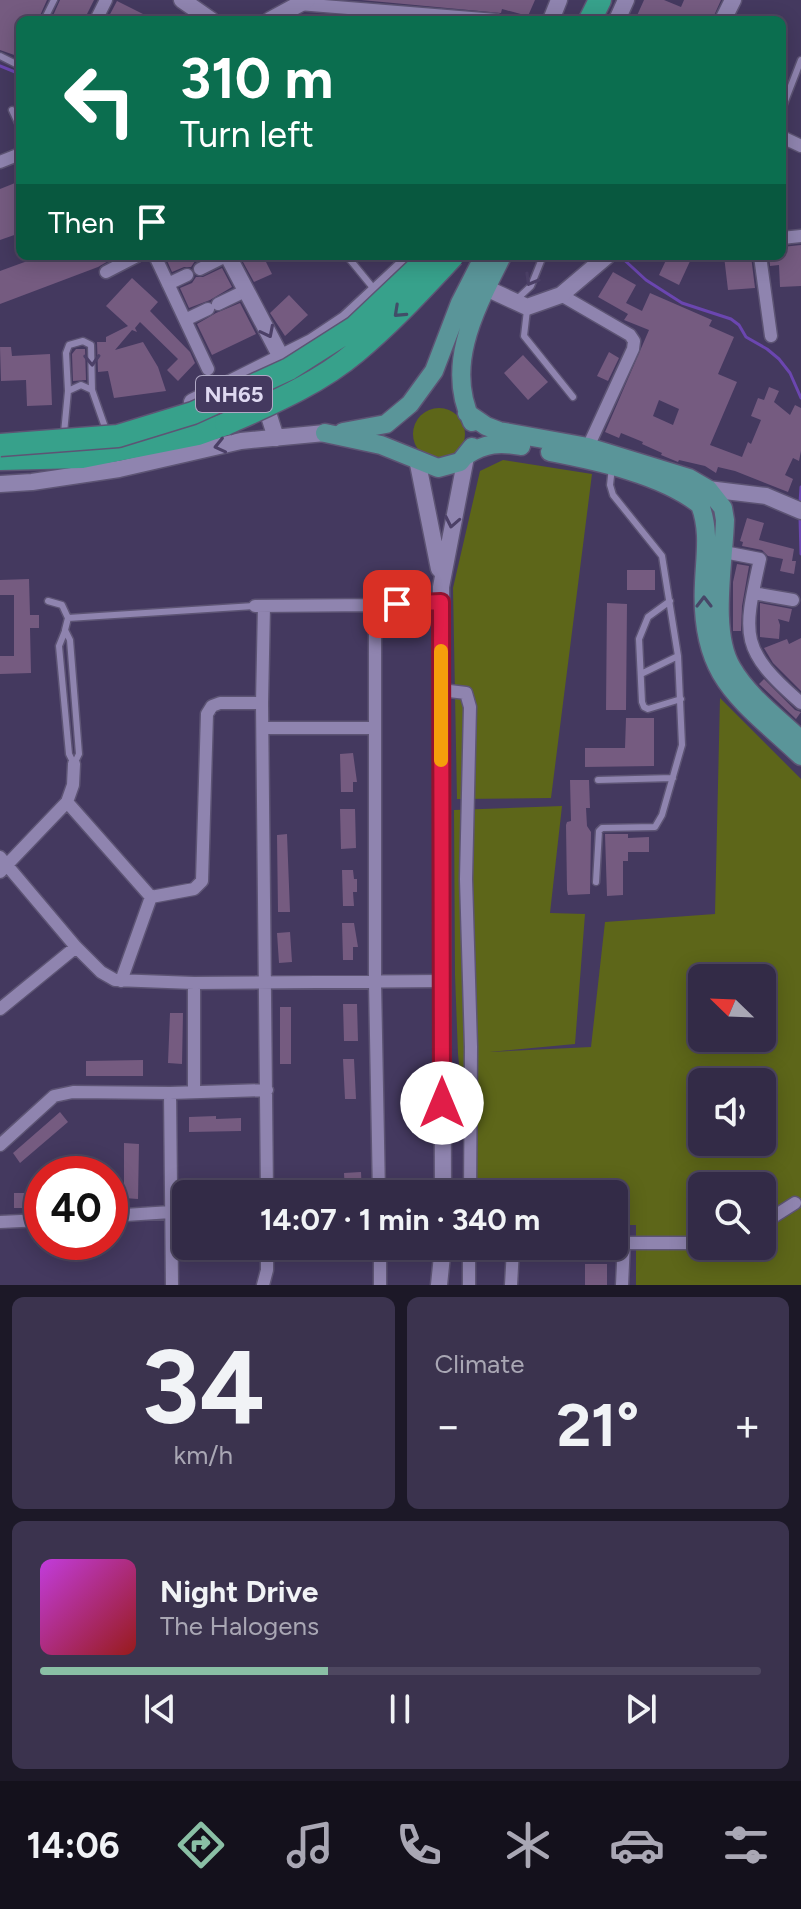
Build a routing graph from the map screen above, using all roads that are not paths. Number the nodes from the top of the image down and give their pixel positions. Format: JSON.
{"nodes":[{"id":1,"x":182,"y":0,"type":"edge"},
{"id":2,"x":461,"y":0,"type":"edge"},
{"id":3,"x":584,"y":0,"type":"edge"},
{"id":4,"x":303,"y":2,"type":"edge"},
{"id":5,"x":560,"y":12,"type":"edge"},
{"id":6,"x":205,"y":16,"type":"edge"},
{"id":7,"x":277,"y":16,"type":"edge"},
{"id":8,"x":460,"y":16,"type":"joint"},
{"id":9,"x":801,"y":60,"type":"edge"},
{"id":10,"x":786,"y":99,"type":"edge"},
{"id":11,"x":12,"y":110,"type":"dead end"},
{"id":12,"x":16,"y":118,"type":"edge"},
{"id":13,"x":129,"y":260,"type":"edge"},
{"id":14,"x":157,"y":260,"type":"edge"},
{"id":15,"x":219,"y":260,"type":"edge"},
{"id":16,"x":229,"y":260,"type":"edge"},
{"id":17,"x":350,"y":260,"type":"edge"},
{"id":18,"x":410,"y":260,"type":"edge"},
{"id":19,"x":426,"y":260,"type":"edge"},
{"id":20,"x":449,"y":260,"type":"edge"},
{"id":21,"x":483,"y":260,"type":"edge"},
{"id":22,"x":499,"y":260,"type":"edge"},
{"id":23,"x":541,"y":260,"type":"edge"},
{"id":24,"x":602,"y":260,"type":"edge"},
{"id":25,"x":761,"y":260,"type":"edge"},
{"id":26,"x":200,"y":269,"type":"dead end"},
{"id":27,"x":106,"y":272,"type":"dead end"},
{"id":28,"x":187,"y":275,"type":"dead end"},
{"id":29,"x":479,"y":283,"type":"junction"},
{"id":30,"x":168,"y":284,"type":"junction"},
{"id":31,"x":247,"y":290,"type":"junction"},
{"id":32,"x":377,"y":292,"type":"junction"},
{"id":33,"x":561,"y":295,"type":"junction"},
{"id":34,"x":521,"y":304,"type":"junction"},
{"id":35,"x":185,"y":320,"type":"junction"},
{"id":36,"x":771,"y":336,"type":"dead end"},
{"id":37,"x":282,"y":359,"type":"junction"},
{"id":38,"x":208,"y":369,"type":"dead end"},
{"id":39,"x":256,"y":371,"type":"junction"},
{"id":40,"x":92,"y":390,"type":"junction"},
{"id":41,"x":68,"y":391,"type":"junction"},
{"id":42,"x":573,"y":397,"type":"dead end"},
{"id":43,"x":467,"y":413,"type":"junction"},
{"id":44,"x":106,"y":430,"type":"junction"},
{"id":45,"x":64,"y":433,"type":"junction"},
{"id":46,"x":325,"y":433,"type":"junction"},
{"id":47,"x":0,"y":436,"type":"edge"},
{"id":48,"x":276,"y":438,"type":"junction"},
{"id":49,"x":0,"y":445,"type":"edge"},
{"id":50,"x":588,"y":447,"type":"junction"},
{"id":51,"x":466,"y":456,"type":"junction"},
{"id":52,"x":0,"y":459,"type":"edge"},
{"id":53,"x":417,"y":459,"type":"junction"},
{"id":54,"x":612,"y":467,"type":"junction"},
{"id":55,"x":0,"y":484,"type":"edge"},
{"id":56,"x":688,"y":486,"type":"junction"},
{"id":57,"x":713,"y":495,"type":"junction"},
{"id":58,"x":792,"y":508,"type":"edge"},
{"id":59,"x":724,"y":552,"type":"junction"},
{"id":60,"x":753,"y":593,"type":"junction"},
{"id":61,"x":441,"y":595,"type":"junction"},
{"id":62,"x":793,"y":600,"type":"dead end"},
{"id":63,"x":48,"y":601,"type":"dead end"},
{"id":64,"x":670,"y":601,"type":"junction"},
{"id":65,"x":375,"y":605,"type":"junction"},
{"id":66,"x":260,"y":606,"type":"junction"},
{"id":67,"x":68,"y":618,"type":"junction"},
{"id":68,"x":65,"y":630,"type":"junction"},
{"id":69,"x":678,"y":656,"type":"junction"},
{"id":70,"x":641,"y":674,"type":"junction"},
{"id":71,"x":735,"y":685,"type":"junction"},
{"id":72,"x":441,"y":690,"type":"junction"},
{"id":73,"x":681,"y":699,"type":"junction"},
{"id":74,"x":262,"y":703,"type":"junction"},
{"id":75,"x":801,"y":703,"type":"edge"},
{"id":76,"x":263,"y":728,"type":"junction"},
{"id":77,"x":375,"y":728,"type":"junction"},
{"id":78,"x":801,"y":740,"type":"edge"},
{"id":79,"x":801,"y":756,"type":"edge"},
{"id":80,"x":74,"y":764,"type":"junction"},
{"id":81,"x":673,"y":778,"type":"junction"},
{"id":82,"x":598,"y":780,"type":"dead end"},
{"id":83,"x":67,"y":802,"type":"junction"},
{"id":84,"x":2,"y":865,"type":"edge"},
{"id":85,"x":596,"y":882,"type":"dead end"},
{"id":86,"x":151,"y":897,"type":"junction"},
{"id":87,"x":76,"y":947,"type":"junction"},
{"id":88,"x":121,"y":981,"type":"junction"},
{"id":89,"x":441,"y":981,"type":"junction"},
{"id":90,"x":194,"y":983,"type":"junction"},
{"id":91,"x":266,"y":983,"type":"junction"},
{"id":92,"x":375,"y":983,"type":"junction"},
{"id":93,"x":0,"y":1009,"type":"edge"},
{"id":94,"x":267,"y":1090,"type":"junction"},
{"id":95,"x":194,"y":1092,"type":"junction"},
{"id":96,"x":170,"y":1093,"type":"junction"},
{"id":97,"x":0,"y":1145,"type":"edge"},
{"id":98,"x":267,"y":1180,"type":"edge"},
{"id":99,"x":379,"y":1180,"type":"edge"},
{"id":100,"x":443,"y":1180,"type":"edge"},
{"id":101,"x":470,"y":1180,"type":"edge"},
{"id":102,"x":795,"y":1203,"type":"dead end"},
{"id":103,"x":171,"y":1212,"type":"junction"},
{"id":104,"x":128,"y":1215,"type":"edge"},
{"id":105,"x":776,"y":1215,"type":"edge"},
{"id":106,"x":24,"y":1221,"type":"edge"},
{"id":107,"x":0,"y":1222,"type":"edge"},
{"id":108,"x":628,"y":1243,"type":"edge"},
{"id":109,"x":688,"y":1243,"type":"edge"},
{"id":110,"x":267,"y":1260,"type":"edge"},
{"id":111,"x":380,"y":1260,"type":"edge"},
{"id":112,"x":442,"y":1260,"type":"edge"},
{"id":113,"x":469,"y":1260,"type":"edge"},
{"id":114,"x":512,"y":1260,"type":"edge"},
{"id":115,"x":620,"y":1260,"type":"edge"},
{"id":116,"x":172,"y":1285,"type":"edge"},
{"id":117,"x":263,"y":1285,"type":"edge"},
{"id":118,"x":380,"y":1285,"type":"edge"},
{"id":119,"x":439,"y":1285,"type":"edge"},
{"id":120,"x":469,"y":1285,"type":"edge"},
{"id":121,"x":511,"y":1285,"type":"edge"},
{"id":122,"x":622,"y":1285,"type":"edge"}],
"edges":[{"from":1,"to":6,"type":"street"},
{"from":2,"to":8,"type":"street"},
{"from":3,"to":5,"type":"highway"},
{"from":4,"to":7,"type":"street"},
{"from":4,"to":8,"type":"street"},
{"from":9,"to":10,"type":"lane"},
{"from":11,"to":12,"type":"lane"},
{"from":13,"to":27,"type":"street"},
{"from":14,"to":30,"type":"street"},
{"from":15,"to":26,"type":"street"},
{"from":16,"to":31,"type":"street"},
{"from":17,"to":32,"type":"lane"},
{"from":18,"to":32,"type":"street"},
{"from":19,"to":49,"type":"highway","number":"NH65","bridge":true},
{"from":20,"to":52,"type":"highway","number":"NH65","one_way":true,"bridge":true},
{"from":21,"to":29,"type":"main road"},
{"from":22,"to":29,"type":"main road"},
{"from":23,"to":34,"type":"lane","one_way":true},
{"from":24,"to":33,"type":"street"},
{"from":25,"to":36,"type":"street"},
{"from":28,"to":30,"type":"street"},
{"from":29,"to":34,"type":"street"},
{"from":29,"to":43,"type":"main road"},
{"from":29,"to":46,"type":"main road"},
{"from":30,"to":35,"type":"street"},
{"from":31,"to":35,"type":"street"},
{"from":31,"to":37,"type":"street","one_way":true},
{"from":32,"to":37,"type":"street"},
{"from":33,"to":34,"type":"street"},
{"from":33,"to":50,"type":"street"},
{"from":34,"to":42,"type":"lane"},
{"from":35,"to":38,"type":"street"},
{"from":37,"to":39,"type":"street"},
{"from":39,"to":44,"type":"street"},
{"from":39,"to":48,"type":"street"},
{"from":40,"to":41,"type":"lane"},
{"from":41,"to":40,"type":"lane","one_way":true},
{"from":40,"to":44,"type":"lane"},
{"from":41,"to":45,"type":"lane"},
{"from":43,"to":50,"type":"main road"},
{"from":43,"to":51,"type":"main road"},
{"from":44,"to":45,"type":"street"},
{"from":45,"to":47,"type":"street"},
{"from":46,"to":48,"type":"street"},
{"from":46,"to":53,"type":"main road"},
{"from":48,"to":55,"type":"street","one_way":true},
{"from":50,"to":56,"type":"main road"},
{"from":51,"to":53,"type":"main road"},
{"from":51,"to":54,"type":"main road"},
{"from":51,"to":61,"type":"street","one_way":true},
{"from":53,"to":61,"type":"street"},
{"from":54,"to":56,"type":"main road"},
{"from":54,"to":64,"type":"lane"},
{"from":56,"to":57,"type":"main road"},
{"from":71,"to":56,"type":"main road","one_way":true},
{"from":57,"to":58,"type":"street"},
{"from":57,"to":59,"type":"main road"},
{"from":59,"to":60,"type":"street"},
{"from":59,"to":71,"type":"main road"},
{"from":60,"to":62,"type":"street"},
{"from":60,"to":75,"type":"street"},
{"from":61,"to":65,"type":"street"},
{"from":61,"to":72,"type":"street"},
{"from":63,"to":67,"type":"lane"},
{"from":64,"to":69,"type":"lane"},
{"from":64,"to":70,"type":"lane"},
{"from":65,"to":66,"type":"street"},
{"from":65,"to":77,"type":"street"},
{"from":66,"to":67,"type":"lane"},
{"from":66,"to":74,"type":"street"},
{"from":67,"to":68,"type":"lane"},
{"from":68,"to":80,"type":"lane"},
{"from":68,"to":80,"type":"lane"},
{"from":69,"to":70,"type":"lane"},
{"from":69,"to":73,"type":"lane"},
{"from":70,"to":73,"type":"lane"},
{"from":71,"to":78,"type":"main road"},
{"from":71,"to":79,"type":"main road"},
{"from":72,"to":89,"type":"street"},
{"from":72,"to":101,"type":"street"},
{"from":73,"to":81,"type":"lane"},
{"from":74,"to":76,"type":"street"},
{"from":74,"to":86,"type":"street"},
{"from":76,"to":77,"type":"street"},
{"from":76,"to":91,"type":"street"},
{"from":77,"to":92,"type":"street"},
{"from":80,"to":83,"type":"street"},
{"from":81,"to":82,"type":"lane"},
{"from":81,"to":85,"type":"lane"},
{"from":83,"to":84,"type":"street"},
{"from":83,"to":86,"type":"street"},
{"from":84,"to":87,"type":"street"},
{"from":86,"to":88,"type":"street"},
{"from":87,"to":88,"type":"street"},
{"from":87,"to":93,"type":"street"},
{"from":88,"to":90,"type":"street"},
{"from":89,"to":92,"type":"street"},
{"from":89,"to":100,"type":"street"},
{"from":90,"to":91,"type":"street"},
{"from":90,"to":95,"type":"street"},
{"from":91,"to":92,"type":"street"},
{"from":91,"to":94,"type":"street"},
{"from":92,"to":99,"type":"street"},
{"from":94,"to":95,"type":"street"},
{"from":94,"to":98,"type":"street"},
{"from":95,"to":96,"type":"street"},
{"from":96,"to":97,"type":"street"},
{"from":96,"to":103,"type":"street"},
{"from":102,"to":105,"type":"street"},
{"from":103,"to":104,"type":"street"},
{"from":103,"to":116,"type":"street"},
{"from":106,"to":107,"type":"street"},
{"from":108,"to":109,"type":"street"},
{"from":110,"to":117,"type":"street"},
{"from":111,"to":118,"type":"street"},
{"from":112,"to":119,"type":"street"},
{"from":113,"to":120,"type":"street"},
{"from":114,"to":121,"type":"street"},
{"from":115,"to":122,"type":"street"}]}
